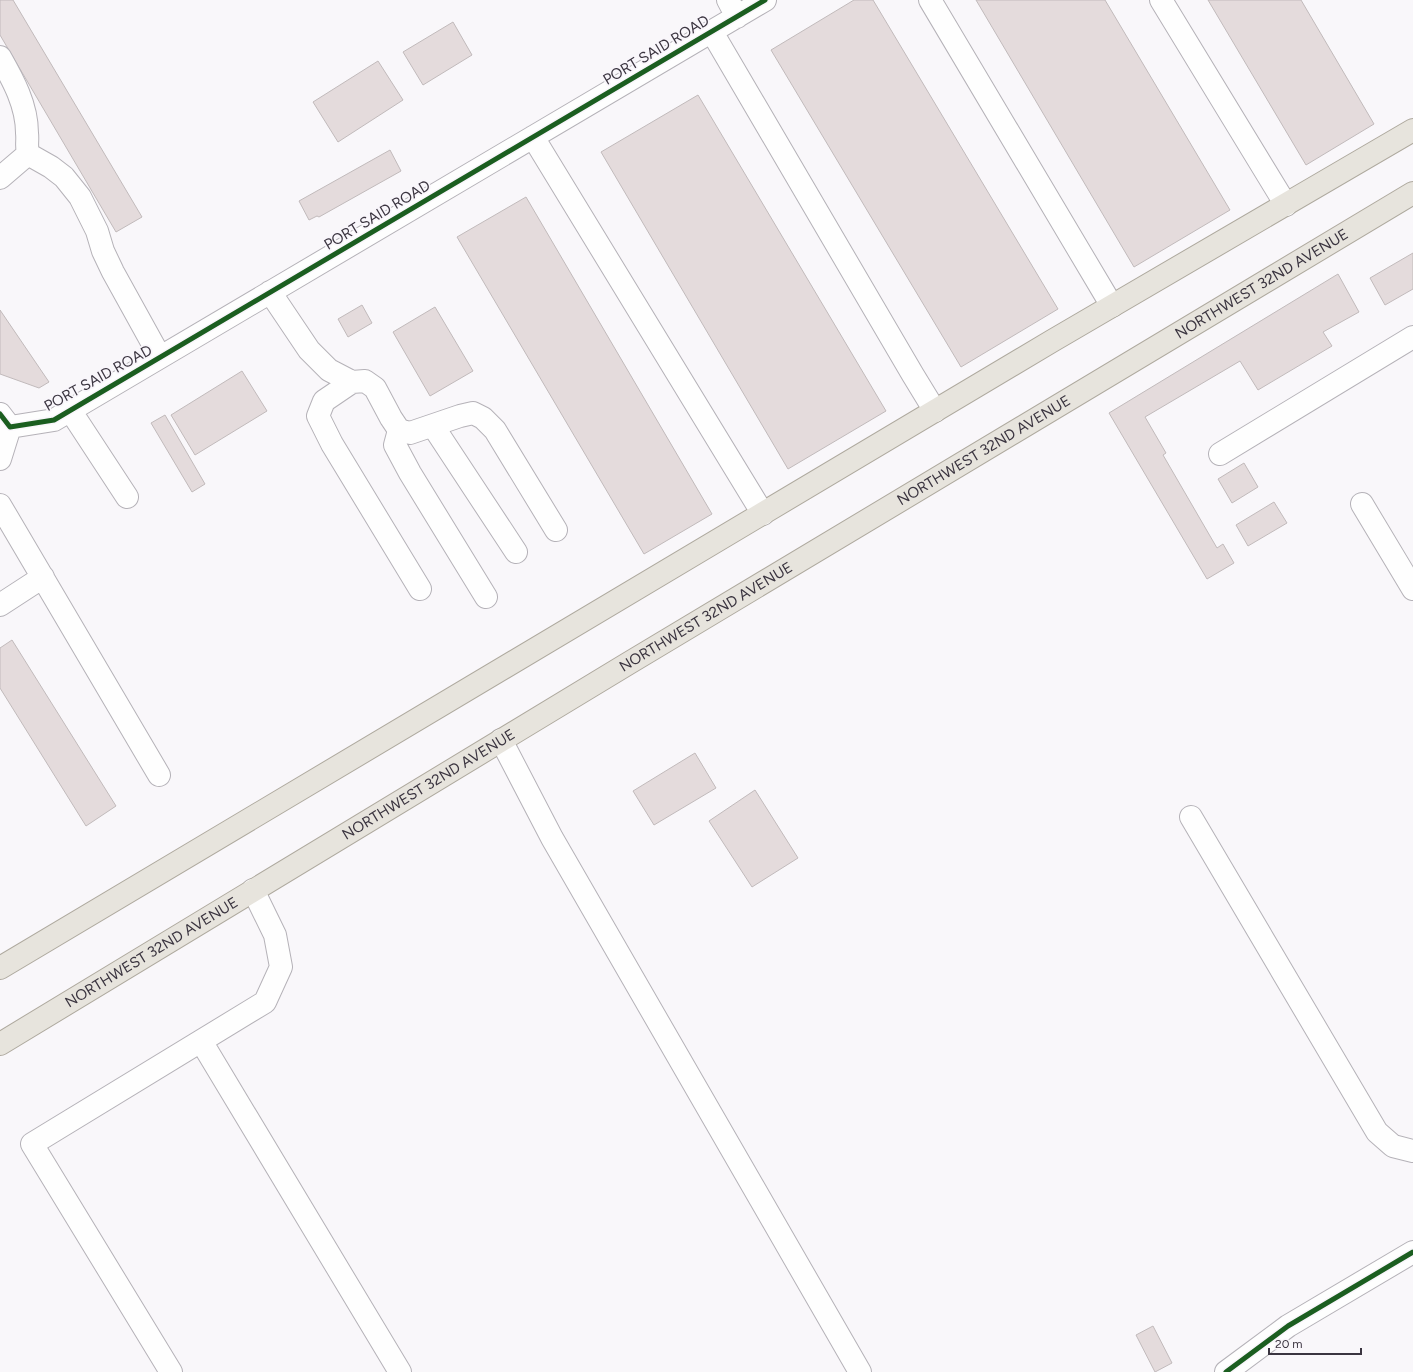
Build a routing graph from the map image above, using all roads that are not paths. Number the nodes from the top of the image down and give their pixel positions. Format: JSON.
{"nodes":[{"id":1,"x":765,"y":0,"type":"edge"},
{"id":2,"x":930,"y":0,"type":"edge"},
{"id":3,"x":1161,"y":0,"type":"edge"},
{"id":4,"x":733,"y":8,"type":"edge"},
{"id":5,"x":712,"y":32,"type":"junction"},
{"id":6,"x":0,"y":57,"type":"edge"},
{"id":7,"x":1413,"y":130,"type":"edge"},
{"id":8,"x":533,"y":137,"type":"junction"},
{"id":9,"x":28,"y":154,"type":"junction"},
{"id":10,"x":0,"y":178,"type":"edge"},
{"id":11,"x":1413,"y":193,"type":"edge"},
{"id":12,"x":1286,"y":205,"type":"junction"},
{"id":13,"x":270,"y":292,"type":"junction"},
{"id":14,"x":1112,"y":306,"type":"junction"},
{"id":15,"x":1413,"y":337,"type":"edge"},
{"id":16,"x":160,"y":357,"type":"junction"},
{"id":17,"x":352,"y":382,"type":"junction"},
{"id":18,"x":70,"y":410,"type":"junction"},
{"id":19,"x":935,"y":411,"type":"junction"},
{"id":20,"x":5,"y":420,"type":"edge"},
{"id":21,"x":433,"y":426,"type":"junction"},
{"id":22,"x":399,"y":430,"type":"junction"},
{"id":23,"x":1220,"y":454,"type":"dead end"},
{"id":24,"x":0,"y":459,"type":"edge"},
{"id":25,"x":127,"y":497,"type":"dead end"},
{"id":26,"x":1362,"y":504,"type":"dead end"},
{"id":27,"x":0,"y":505,"type":"edge"},
{"id":28,"x":763,"y":514,"type":"junction"},
{"id":29,"x":556,"y":530,"type":"dead end"},
{"id":30,"x":516,"y":552,"type":"dead end"},
{"id":31,"x":1410,"y":575,"type":"edge"},
{"id":32,"x":43,"y":577,"type":"junction"},
{"id":33,"x":420,"y":589,"type":"dead end"},
{"id":34,"x":486,"y":597,"type":"dead end"},
{"id":35,"x":0,"y":605,"type":"edge"},
{"id":36,"x":501,"y":740,"type":"junction"},
{"id":37,"x":159,"y":775,"type":"dead end"},
{"id":38,"x":1191,"y":817,"type":"dead end"},
{"id":39,"x":253,"y":890,"type":"junction"},
{"id":40,"x":0,"y":968,"type":"edge"},
{"id":41,"x":201,"y":1041,"type":"junction"},
{"id":42,"x":0,"y":1044,"type":"edge"},
{"id":43,"x":1413,"y":1151,"type":"edge"},
{"id":44,"x":1413,"y":1252,"type":"edge"},
{"id":45,"x":171,"y":1372,"type":"edge"},
{"id":46,"x":400,"y":1372,"type":"edge"},
{"id":47,"x":860,"y":1372,"type":"edge"},
{"id":48,"x":1226,"y":1372,"type":"edge"}],
"edges":[{"from":1,"to":4,"type":"street","name":"PORT SAID ROAD"},
{"from":2,"to":14,"type":"street"},
{"from":3,"to":12,"type":"street"},
{"from":4,"to":5,"type":"street","name":"PORT SAID ROAD"},
{"from":5,"to":8,"type":"street","name":"PORT SAID ROAD"},
{"from":5,"to":19,"type":"street"},
{"from":6,"to":9,"type":"street"},
{"from":7,"to":12,"type":"main road"},
{"from":8,"to":13,"type":"street","name":"PORT SAID ROAD"},
{"from":8,"to":28,"type":"street"},
{"from":9,"to":10,"type":"street"},
{"from":9,"to":16,"type":"street"},
{"from":11,"to":36,"type":"main road","name":"NORTHWEST 32ND AVENUE"},
{"from":12,"to":14,"type":"main road"},
{"from":13,"to":16,"type":"street","name":"PORT SAID ROAD"},
{"from":13,"to":17,"type":"street"},
{"from":14,"to":19,"type":"main road"},
{"from":15,"to":23,"type":"street"},
{"from":16,"to":18,"type":"street","name":"PORT SAID ROAD"},
{"from":17,"to":22,"type":"street"},
{"from":17,"to":33,"type":"street"},
{"from":18,"to":20,"type":"street","name":"PORT SAID ROAD"},
{"from":18,"to":25,"type":"street"},
{"from":19,"to":28,"type":"main road"},
{"from":20,"to":24,"type":"street"},
{"from":21,"to":22,"type":"street"},
{"from":21,"to":29,"type":"street"},
{"from":21,"to":30,"type":"street"},
{"from":22,"to":34,"type":"street"},
{"from":26,"to":31,"type":"street"},
{"from":27,"to":32,"type":"street"},
{"from":28,"to":40,"type":"main road"},
{"from":32,"to":35,"type":"street"},
{"from":32,"to":37,"type":"street"},
{"from":36,"to":39,"type":"main road","name":"NORTHWEST 32ND AVENUE"},
{"from":36,"to":47,"type":"street"},
{"from":38,"to":43,"type":"street"},
{"from":39,"to":41,"type":"street"},
{"from":39,"to":42,"type":"main road","name":"NORTHWEST 32ND AVENUE"},
{"from":41,"to":45,"type":"street"},
{"from":41,"to":46,"type":"street"},
{"from":44,"to":48,"type":"street"}]}
